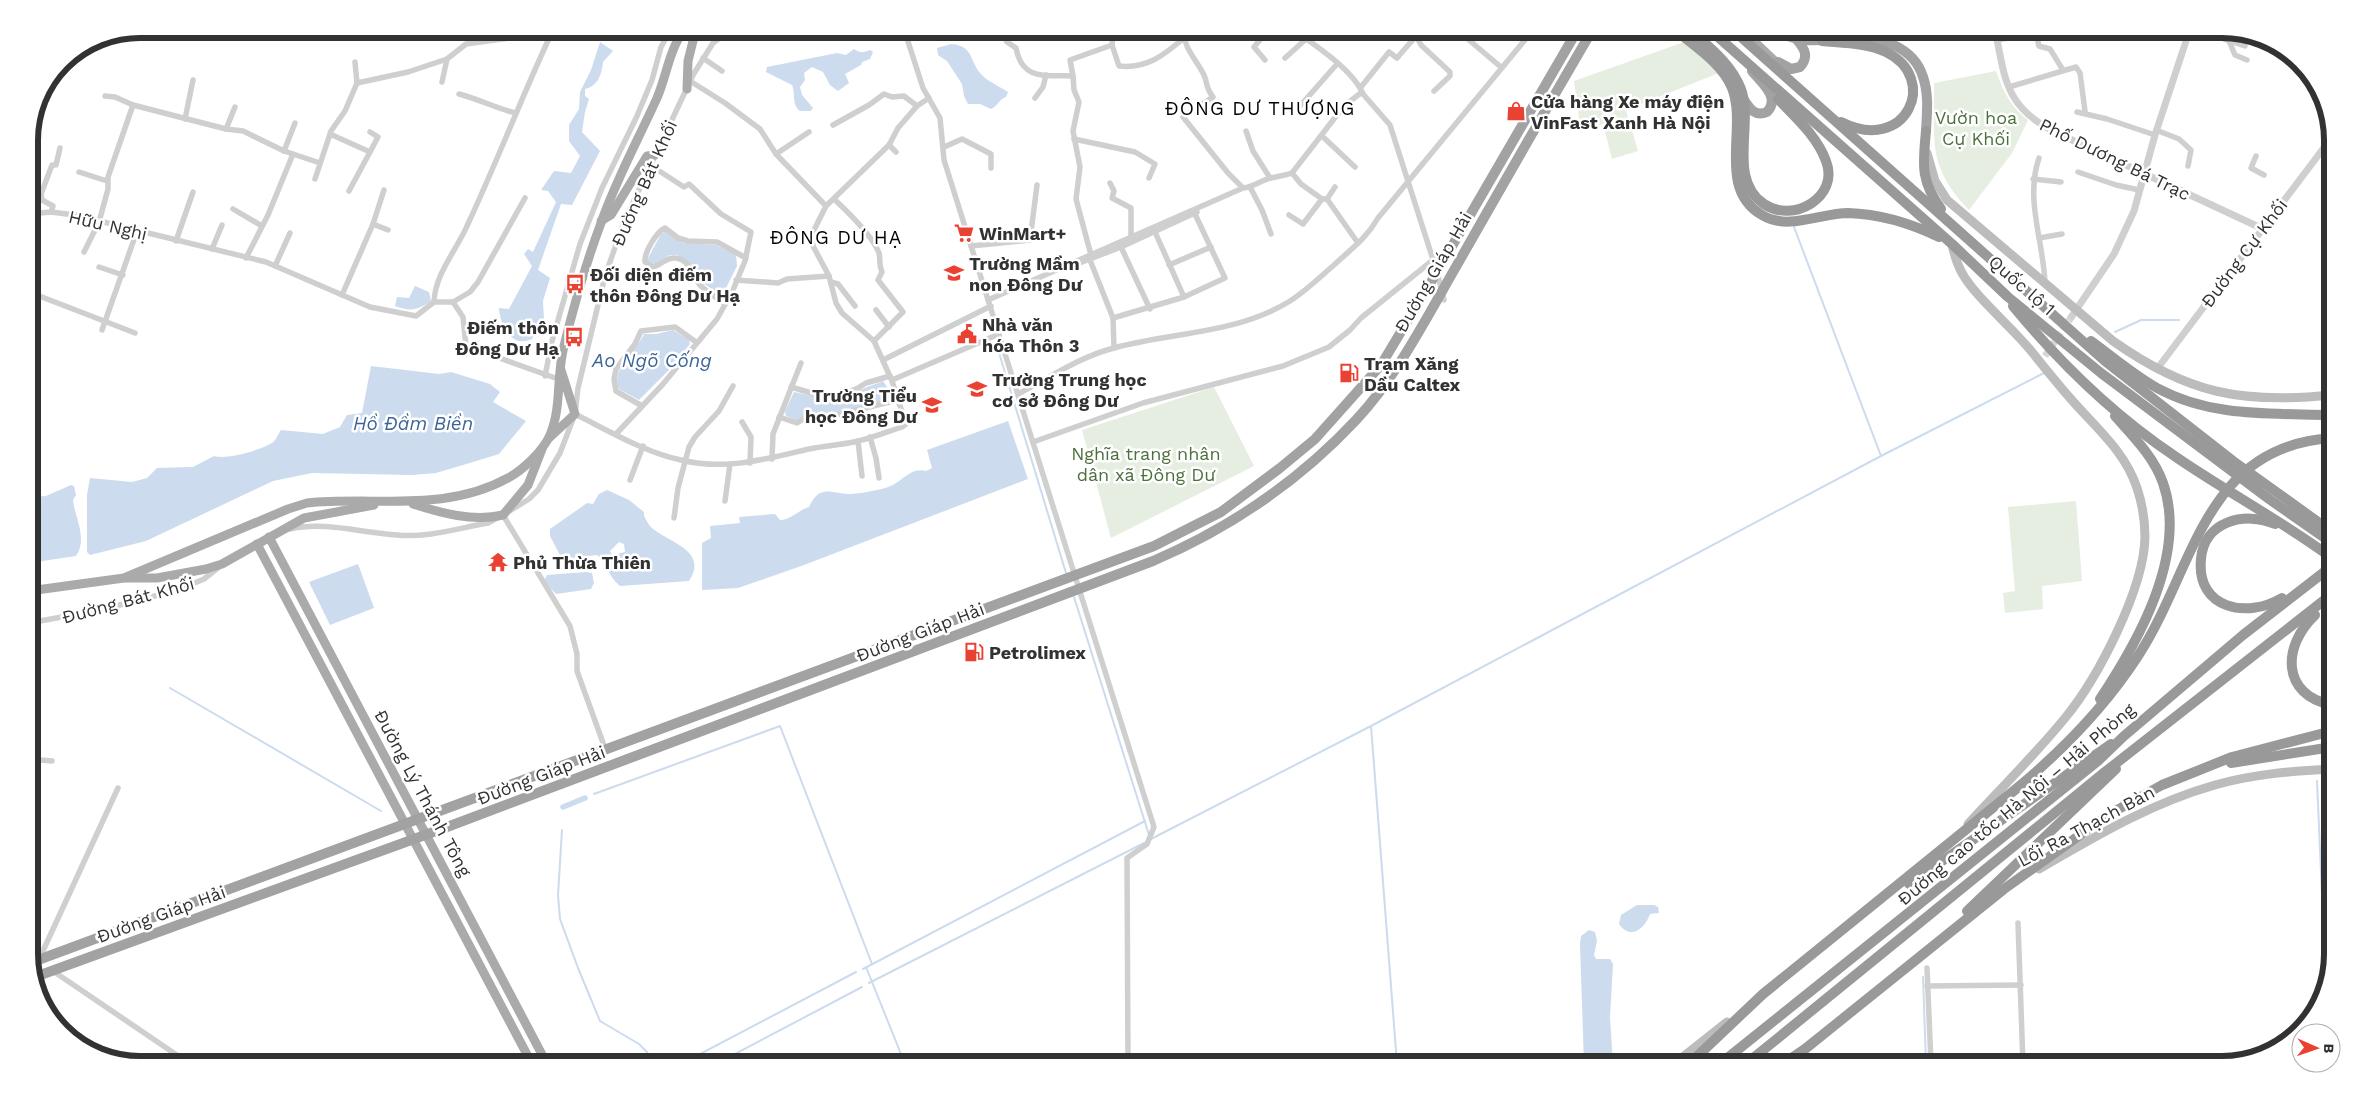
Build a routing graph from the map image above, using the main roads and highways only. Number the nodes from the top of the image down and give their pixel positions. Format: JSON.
{"nodes":[{"id":1,"x":680,"y":38,"type":"edge"},
{"id":2,"x":694,"y":38,"type":"edge"},
{"id":3,"x":1573,"y":38,"type":"edge"},
{"id":4,"x":1588,"y":38,"type":"edge"},
{"id":5,"x":1684,"y":38,"type":"edge"},
{"id":6,"x":1698,"y":38,"type":"edge"},
{"id":7,"x":1719,"y":38,"type":"edge"},
{"id":8,"x":1742,"y":38,"type":"edge"},
{"id":9,"x":1751,"y":38,"type":"edge"},
{"id":10,"x":1792,"y":38,"type":"edge"},
{"id":11,"x":1798,"y":40,"type":"junction"},
{"id":12,"x":1822,"y":41,"type":"junction"},
{"id":13,"x":1742,"y":59,"type":"junction"},
{"id":14,"x":1778,"y":62,"type":"junction"},
{"id":15,"x":689,"y":85,"type":"road end"},
{"id":16,"x":1797,"y":87,"type":"junction"},
{"id":17,"x":1744,"y":100,"type":"junction"},
{"id":18,"x":1829,"y":115,"type":"junction"},
{"id":19,"x":1926,"y":131,"type":"junction"},
{"id":20,"x":655,"y":155,"type":"road end"},
{"id":21,"x":601,"y":221,"type":"junction"},
{"id":22,"x":1954,"y":226,"type":"junction"},
{"id":23,"x":1952,"y":244,"type":"junction"},
{"id":24,"x":1993,"y":283,"type":"junction"},
{"id":25,"x":2033,"y":296,"type":"junction"},
{"id":26,"x":560,"y":366,"type":"junction"},
{"id":27,"x":2089,"y":387,"type":"junction"},
{"id":28,"x":2323,"y":396,"type":"edge"},
{"id":29,"x":2323,"y":413,"type":"edge"},
{"id":30,"x":549,"y":438,"type":"junction"},
{"id":31,"x":2323,"y":439,"type":"edge"},
{"id":32,"x":543,"y":446,"type":"junction"},
{"id":33,"x":393,"y":502,"type":"junction"},
{"id":34,"x":406,"y":502,"type":"junction"},
{"id":35,"x":2323,"y":526,"type":"edge"},
{"id":36,"x":2298,"y":536,"type":"junction"},
{"id":37,"x":269,"y":537,"type":"junction"},
{"id":38,"x":2323,"y":538,"type":"edge"},
{"id":39,"x":257,"y":544,"type":"junction"},
{"id":40,"x":2324,"y":552,"type":"edge"},
{"id":41,"x":2324,"y":561,"type":"edge"},
{"id":42,"x":2324,"y":573,"type":"edge"},
{"id":43,"x":124,"y":578,"type":"junction"},
{"id":44,"x":38,"y":590,"type":"edge"},
{"id":45,"x":2324,"y":601,"type":"edge"},
{"id":46,"x":2324,"y":608,"type":"edge"},
{"id":47,"x":2324,"y":702,"type":"edge"},
{"id":48,"x":2324,"y":733,"type":"edge"},
{"id":49,"x":2076,"y":734,"type":"junction"},
{"id":50,"x":2124,"y":736,"type":"junction"},
{"id":51,"x":622,"y":745,"type":"junction"},
{"id":52,"x":2324,"y":748,"type":"edge"},
{"id":53,"x":2134,"y":750,"type":"junction"},
{"id":54,"x":627,"y":760,"type":"junction"},
{"id":55,"x":2199,"y":770,"type":"junction"},
{"id":56,"x":2324,"y":770,"type":"edge"},
{"id":57,"x":418,"y":820,"type":"junction"},
{"id":58,"x":406,"y":824,"type":"junction"},
{"id":59,"x":426,"y":835,"type":"junction"},
{"id":60,"x":413,"y":839,"type":"junction"},
{"id":61,"x":1951,"y":842,"type":"junction"},
{"id":62,"x":2004,"y":889,"type":"junction"},
{"id":63,"x":1853,"y":922,"type":"junction"},
{"id":64,"x":38,"y":958,"type":"edge"},
{"id":65,"x":1917,"y":958,"type":"junction"},
{"id":66,"x":39,"y":975,"type":"edge"},
{"id":67,"x":1763,"y":994,"type":"junction"},
{"id":68,"x":528,"y":1056,"type":"edge"},
{"id":69,"x":543,"y":1056,"type":"edge"},
{"id":70,"x":1684,"y":1056,"type":"edge"},
{"id":71,"x":1697,"y":1056,"type":"edge"},
{"id":72,"x":1730,"y":1056,"type":"edge"},
{"id":73,"x":1756,"y":1056,"type":"edge"},
{"id":74,"x":1796,"y":1056,"type":"edge"}],
"edges":[{"from":1,"to":21,"type":"main road"},
{"from":2,"to":15,"type":"main road"},
{"from":3,"to":51,"type":"highway","name":"Đường Giáp Hải"},
{"from":4,"to":54,"type":"highway","name":"Đường Giáp Hải"},
{"from":5,"to":23,"type":"highway"},
{"from":6,"to":17,"type":"highway"},
{"from":7,"to":13,"type":"highway","name":"Quốc lộ 1"},
{"from":8,"to":16,"type":"highway","name":"Quốc lộ 1"},
{"from":9,"to":14,"type":"main road"},
{"from":10,"to":11,"type":"highway"},
{"from":11,"to":12,"type":"highway"},
{"from":11,"to":14,"type":"highway"},
{"from":12,"to":18,"type":"highway"},
{"from":12,"to":19,"type":"highway"},
{"from":13,"to":17,"type":"highway"},
{"from":13,"to":17,"type":"highway"},
{"from":13,"to":23,"type":"highway","name":"Quốc lộ 1"},
{"from":14,"to":16,"type":"main road"},
{"from":16,"to":18,"type":"highway","name":"Quốc lộ 1"},
{"from":18,"to":22,"type":"highway","name":"Quốc lộ 1"},
{"from":19,"to":22,"type":"highway"},
{"from":19,"to":28,"type":"main road"},
{"from":20,"to":21,"type":"main road"},
{"from":21,"to":26,"type":"main road"},
{"from":22,"to":25,"type":"highway","name":"Quốc lộ 1"},
{"from":23,"to":24,"type":"highway","name":"Quốc lộ 1"},
{"from":23,"to":61,"type":"main road"},
{"from":24,"to":27,"type":"highway"},
{"from":24,"to":38,"type":"highway","name":"Quốc lộ 1"},
{"from":25,"to":29,"type":"highway"},
{"from":25,"to":35,"type":"highway","name":"Quốc lộ 1"},
{"from":26,"to":30,"type":"main road"},
{"from":26,"to":30,"type":"main road"},
{"from":27,"to":36,"type":"highway"},
{"from":27,"to":49,"type":"highway"},
{"from":30,"to":32,"type":"main road"},
{"from":31,"to":49,"type":"highway"},
{"from":32,"to":34,"type":"main road"},
{"from":32,"to":34,"type":"main road"},
{"from":33,"to":34,"type":"main road"},
{"from":33,"to":37,"type":"main road"},
{"from":33,"to":43,"type":"main road"},
{"from":36,"to":40,"type":"highway"},
{"from":36,"to":41,"type":"highway"},
{"from":37,"to":39,"type":"main road"},
{"from":37,"to":57,"type":"main road","name":"Đường Lý Thánh Tông"},
{"from":39,"to":43,"type":"main road"},
{"from":39,"to":58,"type":"main road","name":"Đường Lý Thánh Tông"},
{"from":42,"to":50,"type":"highway","name":"Đường cao tốc Hà Nội – Hải Phòng"},
{"from":43,"to":44,"type":"main road"},
{"from":45,"to":53,"type":"highway","name":"Đường cao tốc Hà Nội – Hải Phòng"},
{"from":46,"to":47,"type":"highway"},
{"from":48,"to":55,"type":"highway"},
{"from":49,"to":61,"type":"highway","name":"Đường cao tốc Hà Nội – Hải Phòng"},
{"from":50,"to":63,"type":"highway"},
{"from":50,"to":72,"type":"highway","name":"Đường cao tốc Hà Nội – Hải Phòng"},
{"from":51,"to":54,"type":"highway"},
{"from":51,"to":57,"type":"highway","name":"Đường Giáp Hải"},
{"from":52,"to":55,"type":"highway"},
{"from":53,"to":65,"type":"highway"},
{"from":53,"to":73,"type":"highway","name":"Đường cao tốc Hà Nội – Hải Phòng"},
{"from":54,"to":59,"type":"highway","name":"Đường Giáp Hải"},
{"from":55,"to":62,"type":"highway"},
{"from":56,"to":62,"type":"main road","name":"Lối Ra Thạch Bàn"},
{"from":57,"to":58,"type":"highway","name":"Đường Giáp Hải"},
{"from":57,"to":59,"type":"main road","name":"Đường Lý Thánh Tông"},
{"from":58,"to":60,"type":"main road","name":"Đường Lý Thánh Tông"},
{"from":58,"to":64,"type":"highway","name":"Đường Giáp Hải"},
{"from":59,"to":60,"type":"highway","name":"Đường Giáp Hải"},
{"from":59,"to":69,"type":"main road","name":"Đường Lý Thánh Tông"},
{"from":60,"to":66,"type":"highway","name":"Đường Giáp Hải"},
{"from":60,"to":68,"type":"main road","name":"Đường Lý Thánh Tông"},
{"from":61,"to":63,"type":"highway","name":"Đường cao tốc Hà Nội – Hải Phòng"},
{"from":62,"to":65,"type":"highway"},
{"from":63,"to":67,"type":"highway","name":"Đường cao tốc Hà Nội – Hải Phòng"},
{"from":65,"to":74,"type":"highway"},
{"from":67,"to":70,"type":"main road"},
{"from":67,"to":71,"type":"highway","name":"Đường cao tốc Hà Nội – Hải Phòng"}]}
